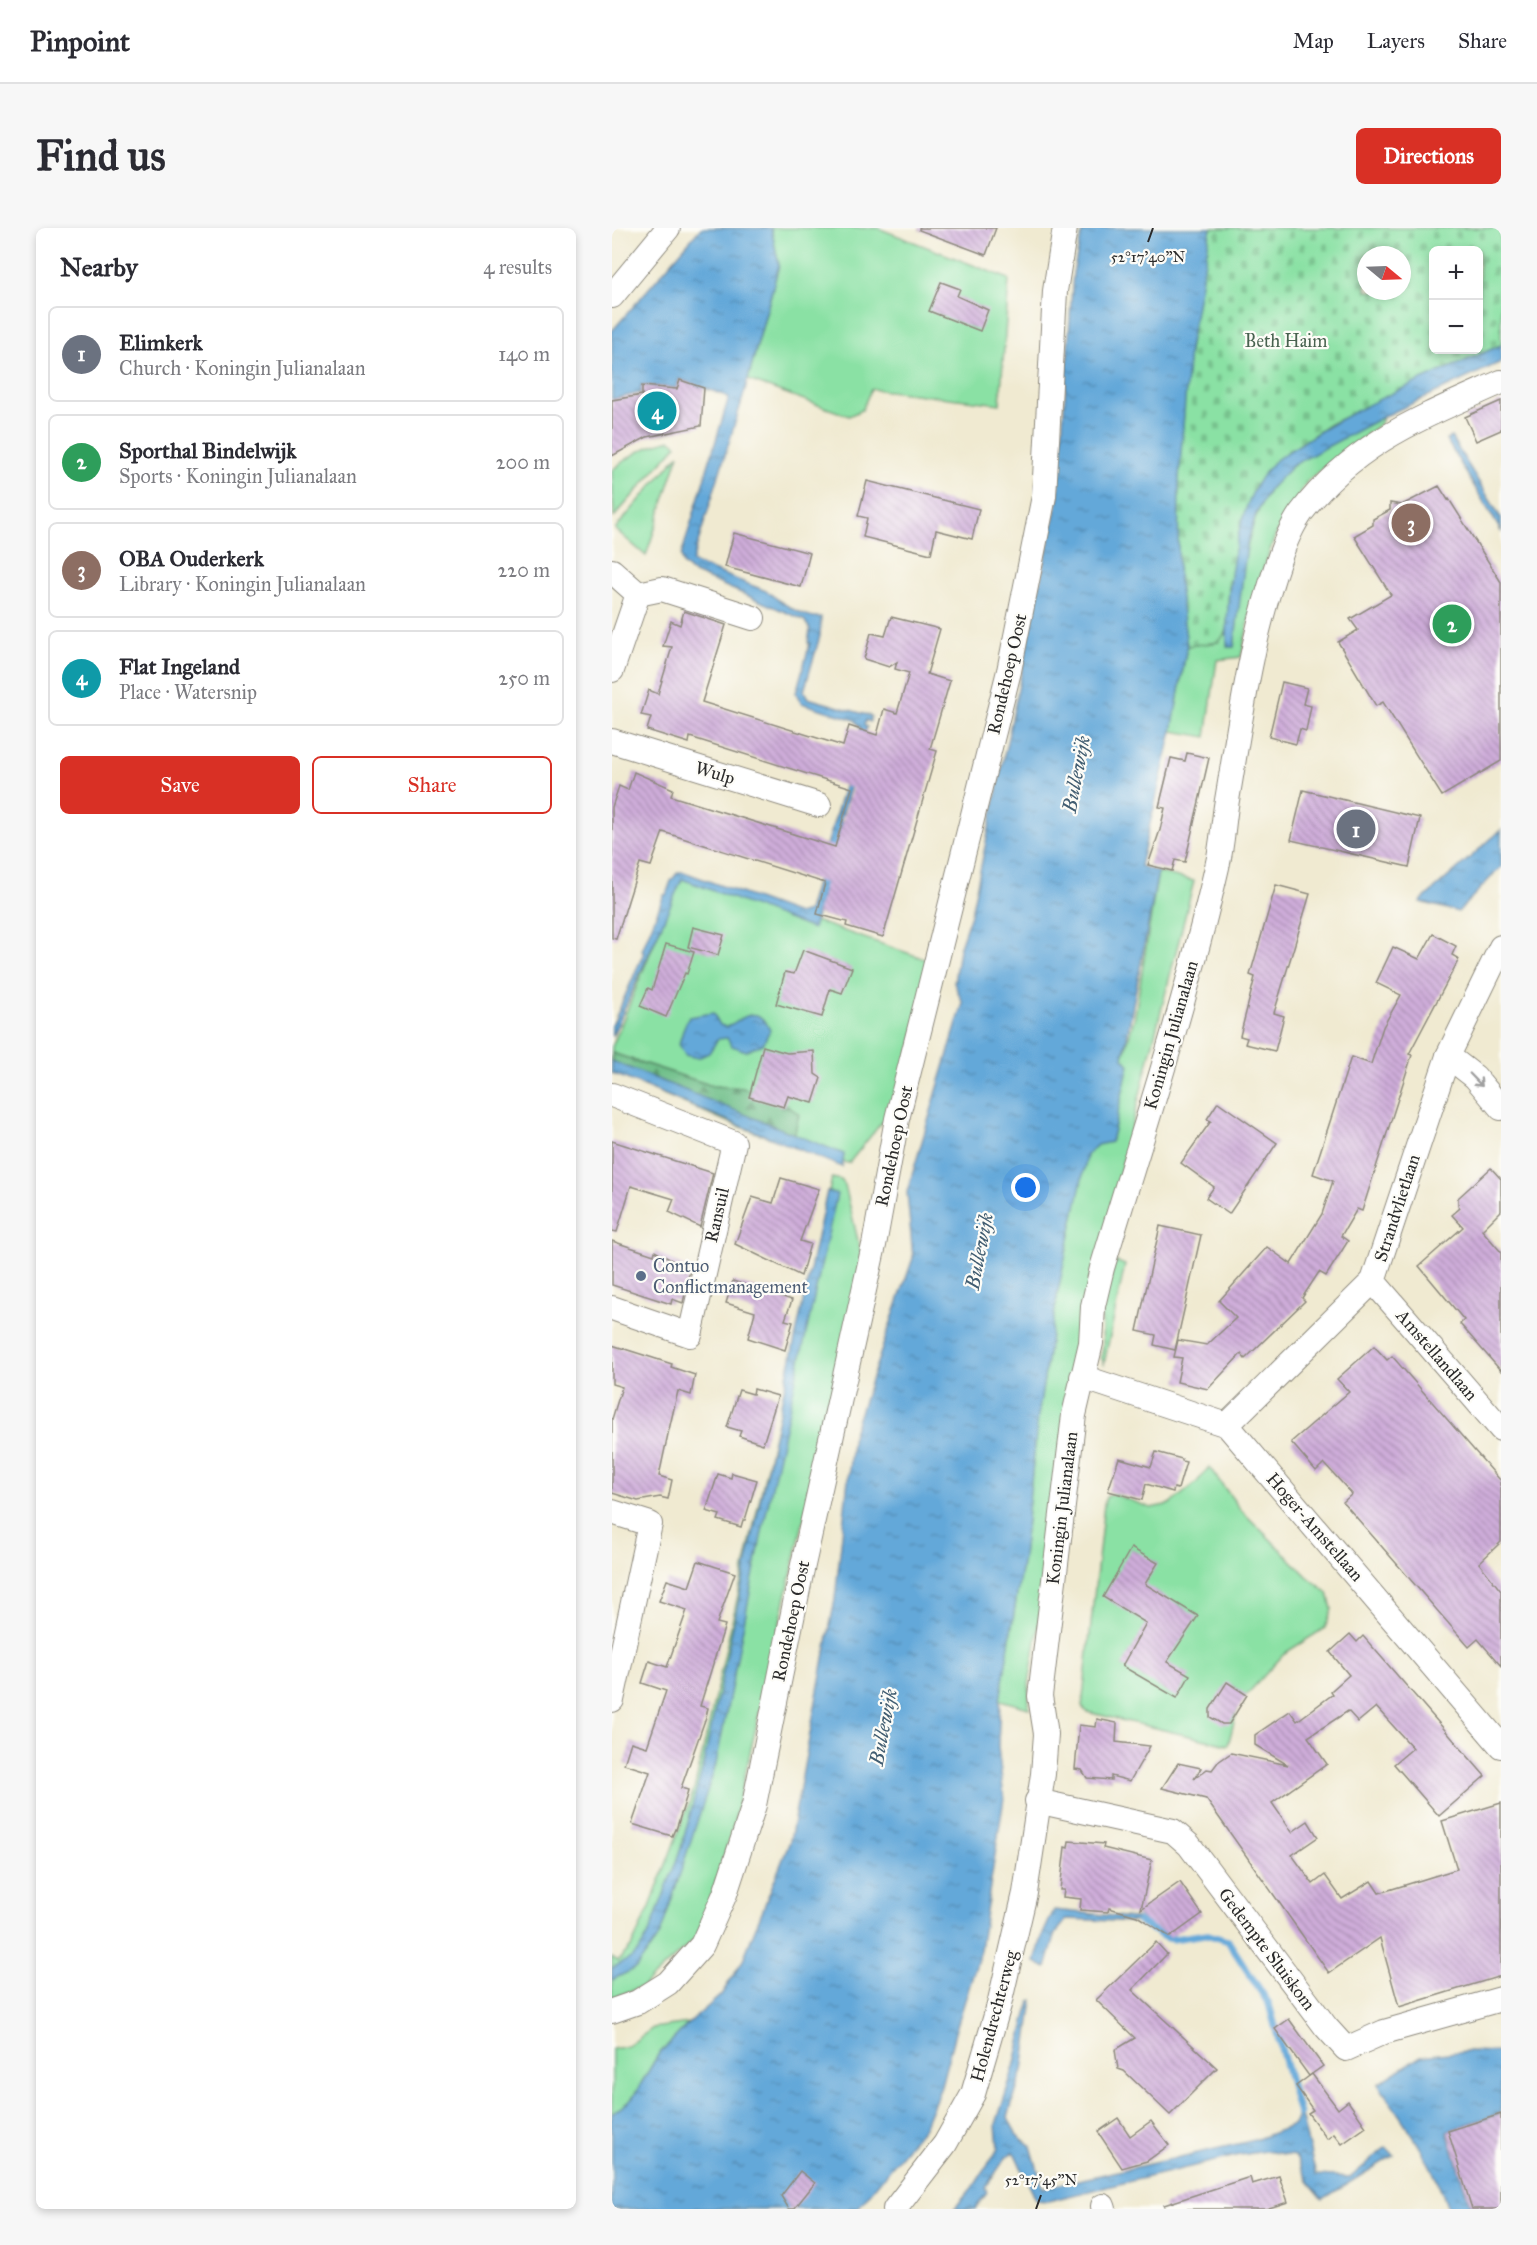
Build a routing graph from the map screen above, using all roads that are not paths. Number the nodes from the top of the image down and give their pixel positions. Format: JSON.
{"nodes":[{"id":1,"x":668,"y":228,"type":"edge"},
{"id":2,"x":1065,"y":228,"type":"edge"},
{"id":3,"x":612,"y":296,"type":"edge"},
{"id":4,"x":1501,"y":382,"type":"edge"},
{"id":5,"x":612,"y":572,"type":"edge"},
{"id":6,"x":638,"y":594,"type":"junction"},
{"id":7,"x":753,"y":618,"type":"dead end"},
{"id":8,"x":612,"y":670,"type":"edge"},
{"id":9,"x":612,"y":741,"type":"edge"},
{"id":10,"x":819,"y":805,"type":"dead end"},
{"id":11,"x":1501,"y":947,"type":"edge"},
{"id":12,"x":1448,"y":1056,"type":"junction"},
{"id":13,"x":612,"y":1095,"type":"edge"},
{"id":14,"x":1501,"y":1108,"type":"edge"},
{"id":15,"x":1373,"y":1281,"type":"junction"},
{"id":16,"x":612,"y":1308,"type":"edge"},
{"id":17,"x":1082,"y":1377,"type":"junction"},
{"id":18,"x":1227,"y":1425,"type":"junction"},
{"id":19,"x":1501,"y":1429,"type":"edge"},
{"id":20,"x":612,"y":1512,"type":"edge"},
{"id":21,"x":612,"y":1700,"type":"edge"},
{"id":22,"x":1501,"y":1746,"type":"edge"},
{"id":23,"x":1037,"y":1802,"type":"junction"},
{"id":24,"x":1501,"y":1999,"type":"edge"},
{"id":25,"x":612,"y":2011,"type":"edge"},
{"id":26,"x":895,"y":2209,"type":"edge"}],
"edges":[{"from":1,"to":3,"type":"street"},
{"from":2,"to":25,"type":"street","name":"Rondehoep Oost"},
{"from":4,"to":17,"type":"street","name":"Koningin Julianalaan"},
{"from":5,"to":6,"type":"street"},
{"from":6,"to":7,"type":"street"},
{"from":6,"to":8,"type":"street"},
{"from":9,"to":10,"type":"street","name":"Wulp"},
{"from":11,"to":12,"type":"street","name":"Strandvlietlaan"},
{"from":12,"to":14,"type":"street","one_way":true},
{"from":12,"to":15,"type":"street","name":"Strandvlietlaan"},
{"from":13,"to":16,"type":"street","name":"Ransuil"},
{"from":15,"to":18,"type":"street","name":"Strandvlietlaan"},
{"from":15,"to":19,"type":"street","name":"Amstellandlaan"},
{"from":17,"to":18,"type":"street"},
{"from":17,"to":23,"type":"street","name":"Koningin Julianalaan"},
{"from":18,"to":22,"type":"street","name":"Hoger-Amstellaan"},
{"from":20,"to":21,"type":"street"},
{"from":23,"to":24,"type":"street","name":"Gedempte Sluiskom"},
{"from":23,"to":26,"type":"street","name":"Holendrechterweg"}]}
